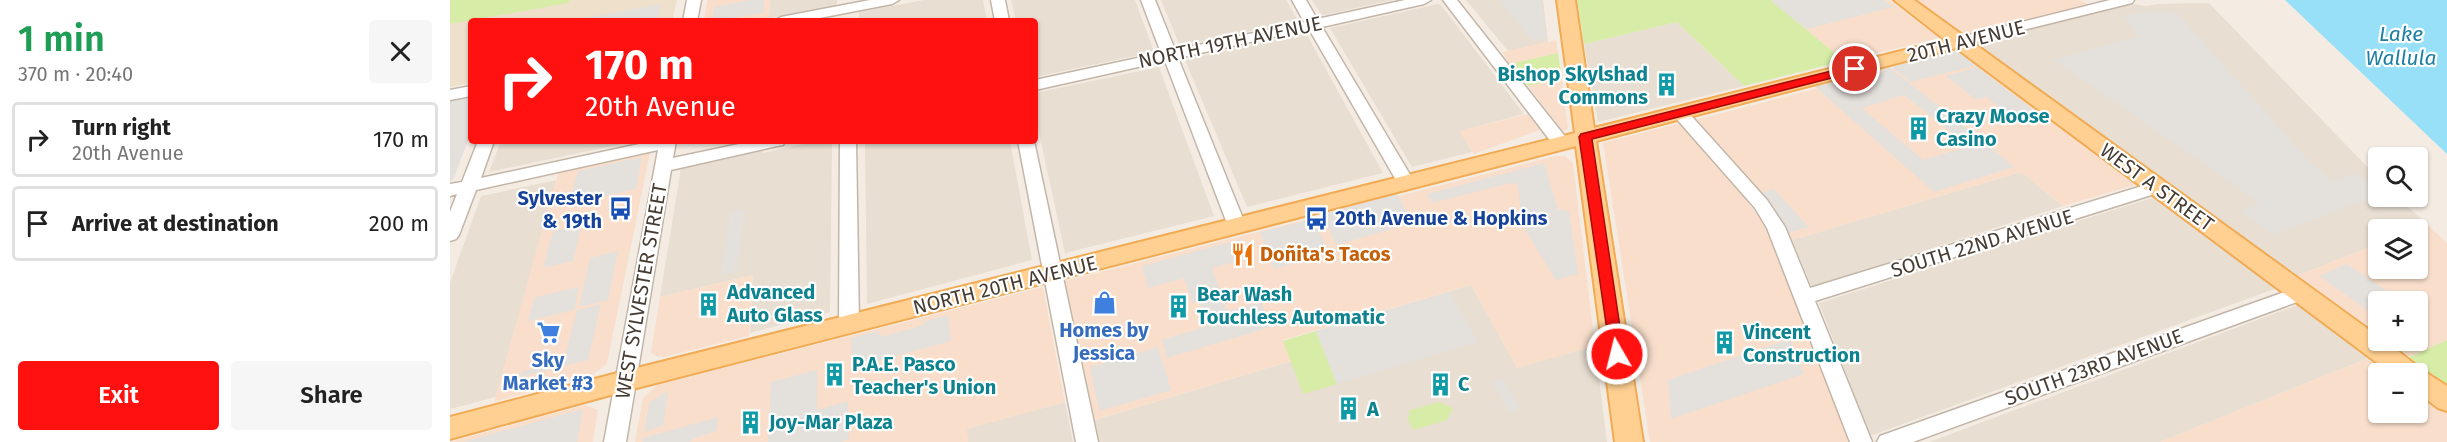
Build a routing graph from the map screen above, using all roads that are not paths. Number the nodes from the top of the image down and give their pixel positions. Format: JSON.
{"nodes":[{"id":1,"x":694,"y":0,"type":"edge"},
{"id":2,"x":892,"y":0,"type":"edge"},
{"id":3,"x":998,"y":0,"type":"edge"},
{"id":4,"x":1148,"y":0,"type":"edge"},
{"id":5,"x":1299,"y":0,"type":"edge"},
{"id":6,"x":1424,"y":0,"type":"edge"},
{"id":7,"x":1450,"y":0,"type":"edge"},
{"id":8,"x":1566,"y":0,"type":"edge"},
{"id":9,"x":1903,"y":0,"type":"edge"},
{"id":10,"x":2127,"y":0,"type":"edge"},
{"id":11,"x":846,"y":10,"type":"edge"},
{"id":12,"x":691,"y":18,"type":"edge"},
{"id":13,"x":799,"y":18,"type":"edge"},
{"id":14,"x":1001,"y":18,"type":"edge"},
{"id":15,"x":1313,"y":24,"type":"junction"},
{"id":16,"x":1959,"y":42,"type":"junction"},
{"id":17,"x":1170,"y":55,"type":"junction"},
{"id":18,"x":1038,"y":84,"type":"edge"},
{"id":19,"x":468,"y":92,"type":"edge"},
{"id":20,"x":450,"y":95,"type":"edge"},
{"id":21,"x":1680,"y":113,"type":"junction"},
{"id":22,"x":1585,"y":137,"type":"junction"},
{"id":23,"x":1561,"y":143,"type":"junction"},
{"id":24,"x":485,"y":144,"type":"edge"},
{"id":25,"x":659,"y":144,"type":"edge"},
{"id":26,"x":668,"y":144,"type":"edge"},
{"id":27,"x":763,"y":144,"type":"edge"},
{"id":28,"x":848,"y":144,"type":"edge"},
{"id":29,"x":1027,"y":144,"type":"edge"},
{"id":30,"x":664,"y":166,"type":"junction"},
{"id":31,"x":1406,"y":183,"type":"junction"},
{"id":32,"x":469,"y":186,"type":"junction"},
{"id":33,"x":2158,"y":187,"type":"junction"},
{"id":34,"x":450,"y":190,"type":"edge"},
{"id":35,"x":1237,"y":226,"type":"junction"},
{"id":36,"x":450,"y":235,"type":"edge"},
{"id":37,"x":1053,"y":272,"type":"junction"},
{"id":38,"x":2301,"y":292,"type":"junction"},
{"id":39,"x":1805,"y":297,"type":"junction"},
{"id":40,"x":849,"y":324,"type":"junction"},
{"id":41,"x":2396,"y":363,"type":"edge"},
{"id":42,"x":625,"y":381,"type":"junction"},
{"id":43,"x":2428,"y":386,"type":"edge"},
{"id":44,"x":2447,"y":400,"type":"edge"},
{"id":45,"x":450,"y":428,"type":"edge"},
{"id":46,"x":615,"y":442,"type":"edge"},
{"id":47,"x":1087,"y":442,"type":"edge"},
{"id":48,"x":1629,"y":442,"type":"edge"},
{"id":49,"x":1861,"y":442,"type":"edge"},
{"id":50,"x":1888,"y":442,"type":"edge"}],
"edges":[{"from":1,"to":12,"type":"street"},
{"from":2,"to":11,"type":"street"},
{"from":3,"to":14,"type":"street"},
{"from":4,"to":17,"type":"street"},
{"from":5,"to":15,"type":"street"},
{"from":6,"to":15,"type":"street","name":"NORTH 19TH AVENUE"},
{"from":7,"to":23,"type":"street"},
{"from":8,"to":22,"type":"main road"},
{"from":9,"to":16,"type":"main road","name":"WEST A STREET"},
{"from":10,"to":16,"type":"street","name":"20TH AVENUE"},
{"from":11,"to":13,"type":"street"},
{"from":15,"to":17,"type":"street","name":"NORTH 19TH AVENUE"},
{"from":15,"to":31,"type":"street"},
{"from":16,"to":21,"type":"main road","name":"20TH AVENUE"},
{"from":16,"to":33,"type":"main road","name":"WEST A STREET"},
{"from":17,"to":18,"type":"street","name":"NORTH 19TH AVENUE"},
{"from":17,"to":35,"type":"street"},
{"from":19,"to":20,"type":"street"},
{"from":21,"to":22,"type":"main road","name":"20TH AVENUE"},
{"from":21,"to":39,"type":"street"},
{"from":22,"to":23,"type":"main road","name":"20TH AVENUE"},
{"from":22,"to":48,"type":"main road"},
{"from":23,"to":31,"type":"main road","name":"NORTH 20TH AVENUE"},
{"from":24,"to":32,"type":"street"},
{"from":25,"to":32,"type":"street"},
{"from":26,"to":30,"type":"street","name":"WEST SYLVESTER STREET"},
{"from":27,"to":30,"type":"street"},
{"from":28,"to":40,"type":"street"},
{"from":29,"to":37,"type":"street"},
{"from":30,"to":42,"type":"street","name":"WEST SYLVESTER STREET"},
{"from":31,"to":35,"type":"main road","name":"NORTH 20TH AVENUE"},
{"from":32,"to":34,"type":"street"},
{"from":32,"to":36,"type":"street"},
{"from":33,"to":38,"type":"main road","name":"WEST A STREET"},
{"from":33,"to":39,"type":"street","name":"SOUTH 22ND AVENUE"},
{"from":35,"to":37,"type":"main road","name":"NORTH 20TH AVENUE"},
{"from":37,"to":40,"type":"main road","name":"NORTH 20TH AVENUE"},
{"from":37,"to":47,"type":"street"},
{"from":38,"to":41,"type":"main road","name":"WEST A STREET"},
{"from":38,"to":50,"type":"street","name":"SOUTH 23RD AVENUE"},
{"from":39,"to":49,"type":"street"},
{"from":40,"to":42,"type":"main road","name":"NORTH 20TH AVENUE"},
{"from":42,"to":45,"type":"main road","name":"NORTH 20TH AVENUE"},
{"from":42,"to":46,"type":"street","name":"WEST SYLVESTER STREET"},
{"from":43,"to":44,"type":"main road"}]}
